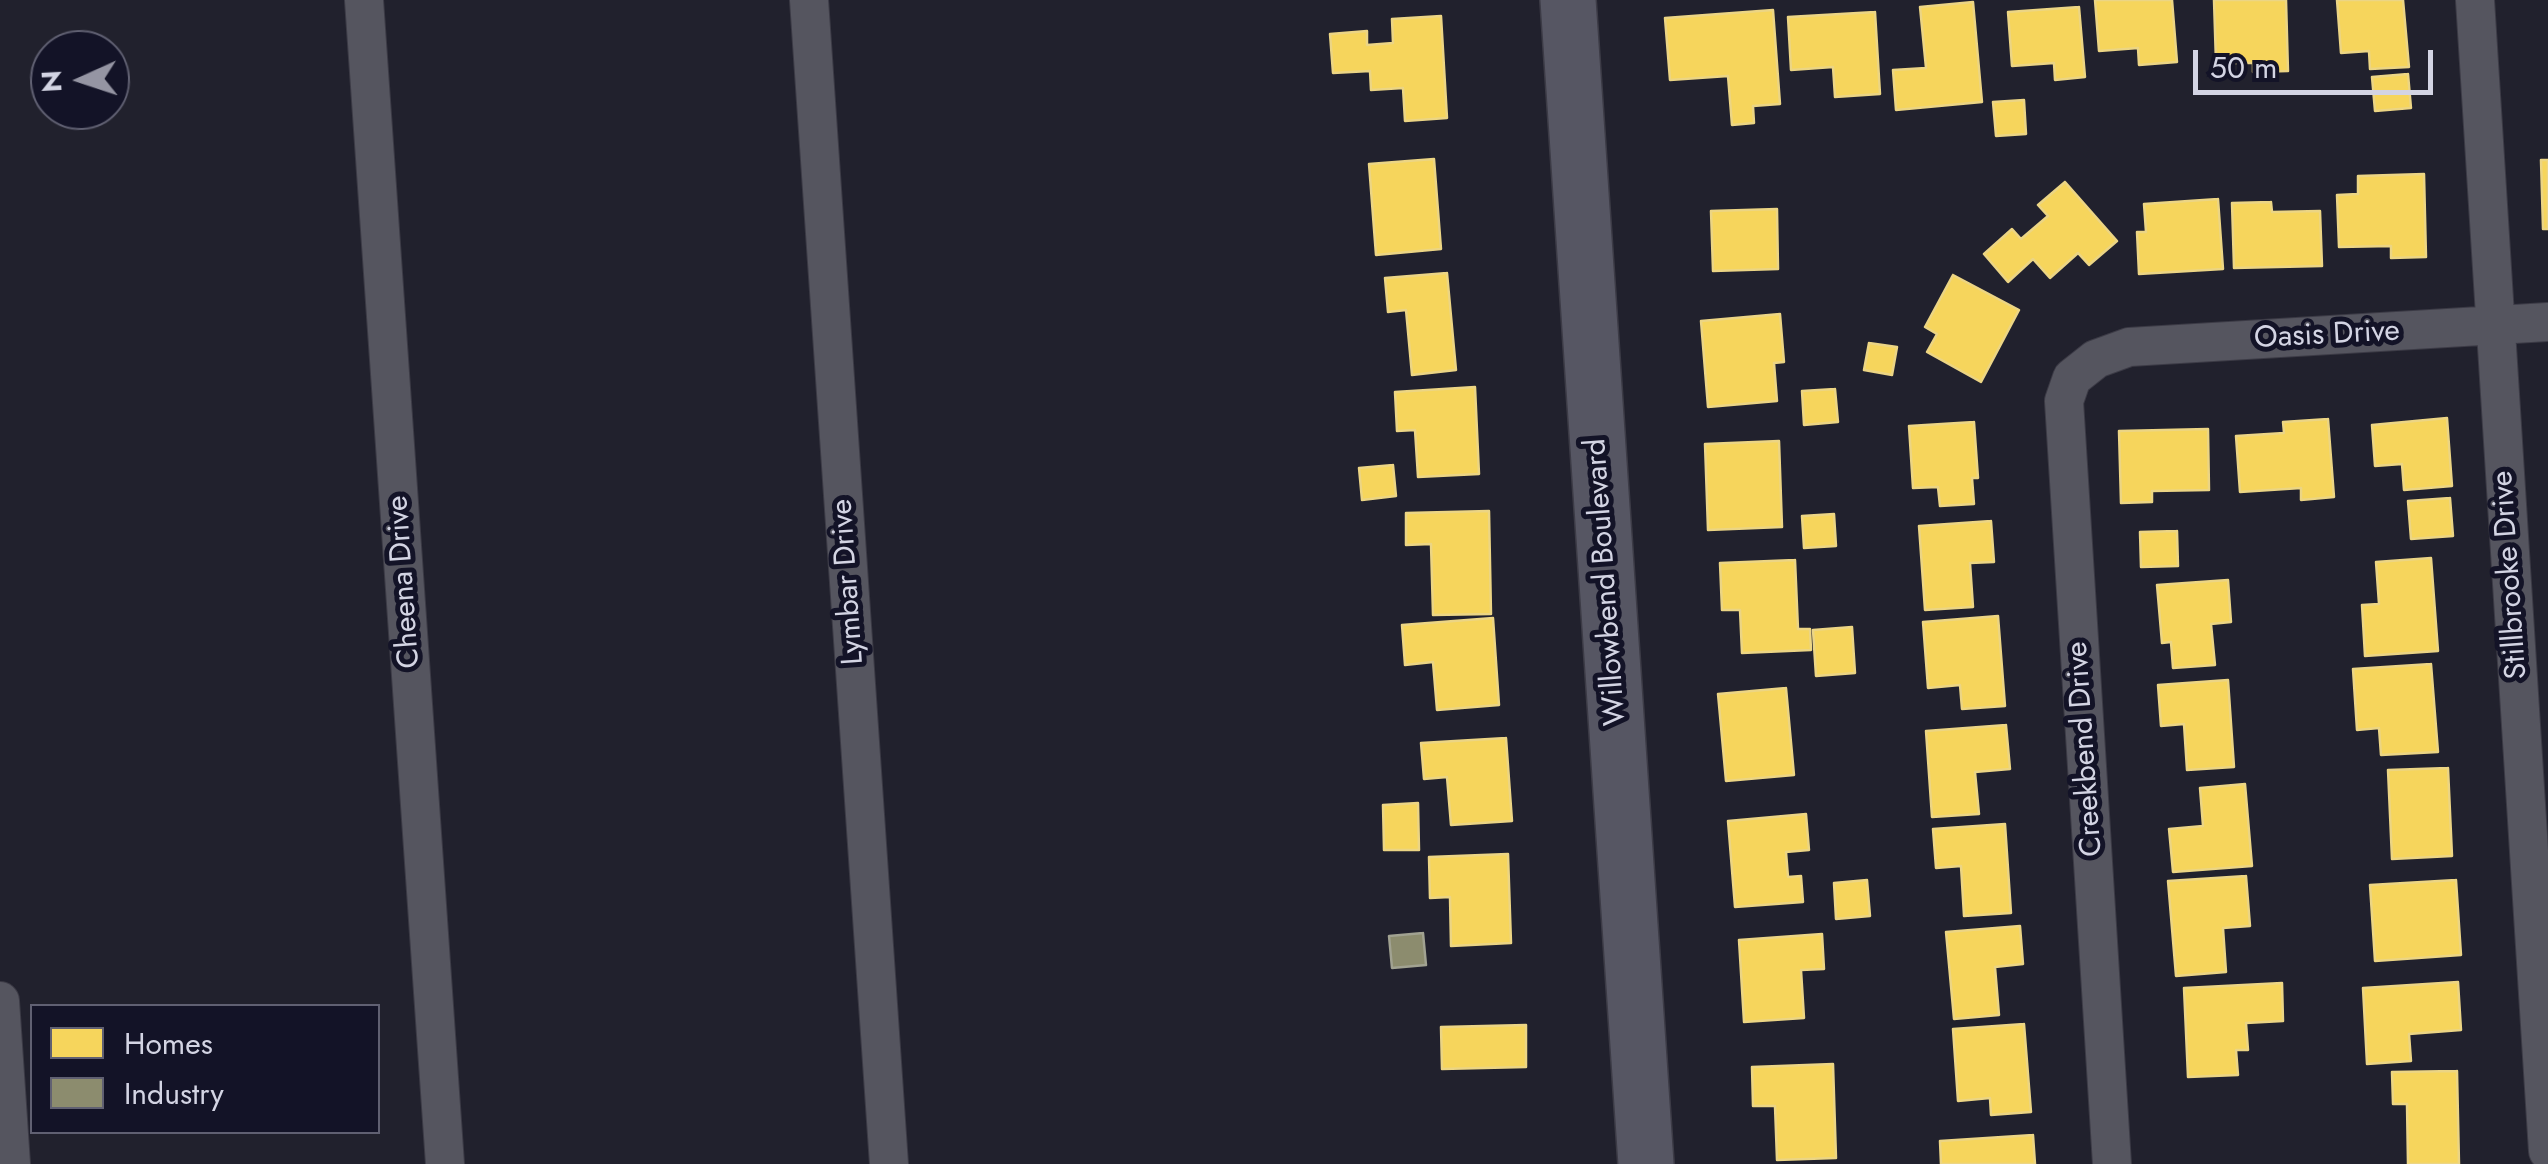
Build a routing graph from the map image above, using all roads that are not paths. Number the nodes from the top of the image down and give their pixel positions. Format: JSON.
{"nodes":[{"id":1,"x":364,"y":0,"type":"edge"},
{"id":2,"x":808,"y":0,"type":"edge"},
{"id":3,"x":1568,"y":0,"type":"edge"},
{"id":4,"x":2475,"y":0,"type":"edge"},
{"id":5,"x":2548,"y":322,"type":"edge"},
{"id":6,"x":2495,"y":327,"type":"junction"},
{"id":7,"x":2108,"y":355,"type":"joint"},
{"id":8,"x":0,"y":1000,"type":"edge"},
{"id":9,"x":2548,"y":1150,"type":"edge"},
{"id":10,"x":11,"y":1164,"type":"edge"},
{"id":11,"x":445,"y":1164,"type":"edge"},
{"id":12,"x":889,"y":1164,"type":"edge"},
{"id":13,"x":1646,"y":1164,"type":"edge"},
{"id":14,"x":2112,"y":1164,"type":"edge"}],
"edges":[{"from":1,"to":11,"type":"street","name":"Cheena Drive"},
{"from":2,"to":12,"type":"street","name":"Lymbar Drive"},
{"from":3,"to":13,"type":"main road","name":"Willowbend Boulevard"},
{"from":4,"to":6,"type":"street","name":"Stillbrooke Drive"},
{"from":5,"to":6,"type":"street","name":"Oasis Drive"},
{"from":6,"to":7,"type":"street","name":"Oasis Drive"},
{"from":6,"to":9,"type":"street","name":"Stillbrooke Drive"},
{"from":7,"to":14,"type":"street","name":"Creekbend Drive"},
{"from":8,"to":10,"type":"street"}]}
